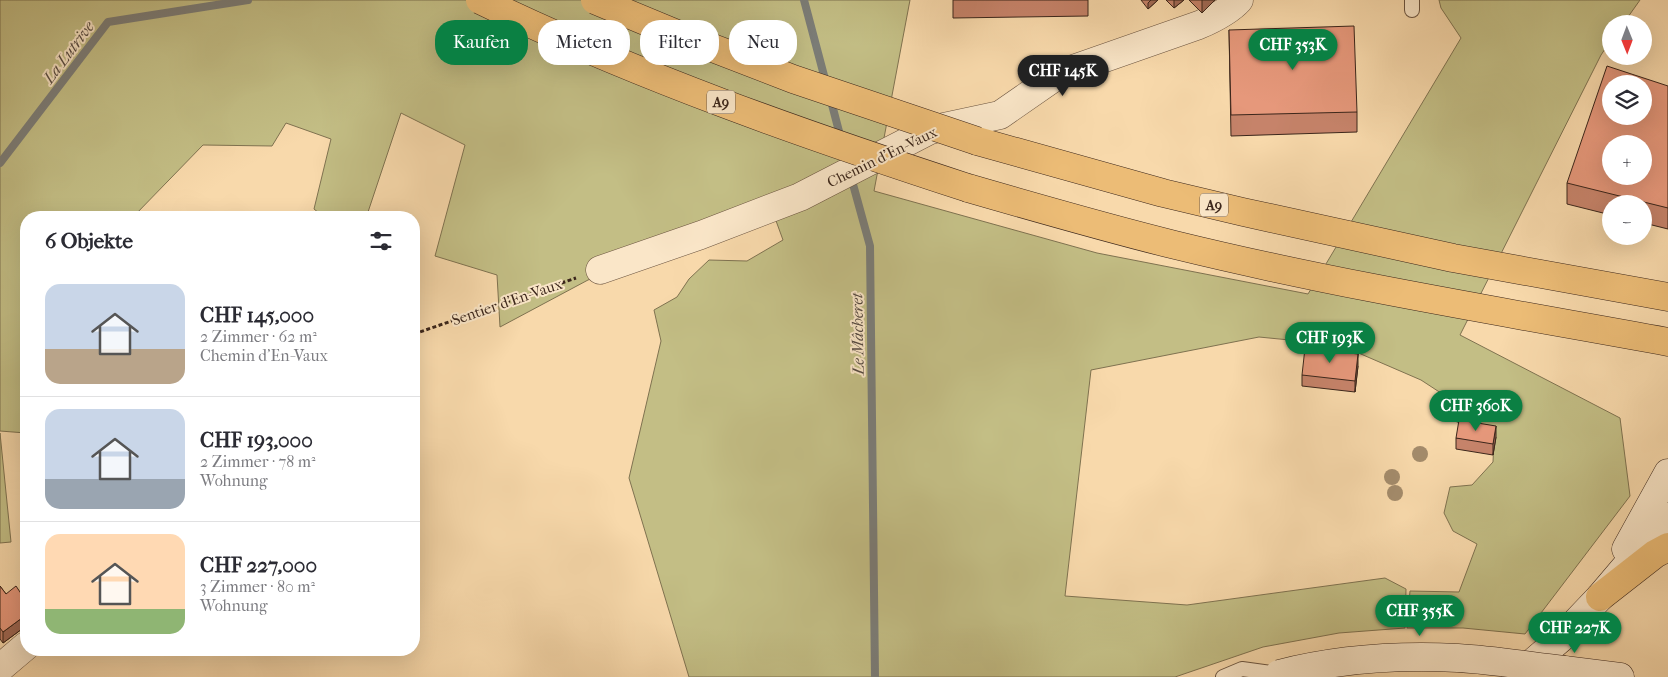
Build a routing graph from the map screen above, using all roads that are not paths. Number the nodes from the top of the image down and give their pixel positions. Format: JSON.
{"nodes":[{"id":1,"x":480,"y":0,"type":"edge"},
{"id":2,"x":595,"y":0,"type":"edge"},
{"id":3,"x":1239,"y":0,"type":"edge"},
{"id":4,"x":600,"y":270,"type":"road end"},
{"id":5,"x":1668,"y":297,"type":"edge"},
{"id":6,"x":1668,"y":342,"type":"edge"},
{"id":7,"x":1668,"y":473,"type":"edge"},
{"id":8,"x":1668,"y":517,"type":"edge"},
{"id":9,"x":1668,"y":547,"type":"edge"},
{"id":10,"x":1600,"y":597,"type":"junction"},
{"id":11,"x":20,"y":651,"type":"edge"},
{"id":12,"x":0,"y":668,"type":"edge"},
{"id":13,"x":1276,"y":676,"type":"edge"},
{"id":14,"x":1223,"y":677,"type":"edge"},
{"id":15,"x":1516,"y":677,"type":"edge"},
{"id":16,"x":1620,"y":677,"type":"edge"}],
"edges":[{"from":1,"to":6,"type":"highway","number":"A9","bridge":true},
{"from":2,"to":5,"type":"highway","number":"A9","bridge":true},
{"from":3,"to":4,"type":"street","name":"Chemin d'En-Vaux"},
{"from":7,"to":10,"type":"street"},
{"from":8,"to":10,"type":"street"},
{"from":9,"to":10,"type":"highway"},
{"from":10,"to":15,"type":"street"},
{"from":11,"to":12,"type":"street"},
{"from":13,"to":14,"type":"lane"},
{"from":13,"to":16,"type":"street","bridge":true}]}
